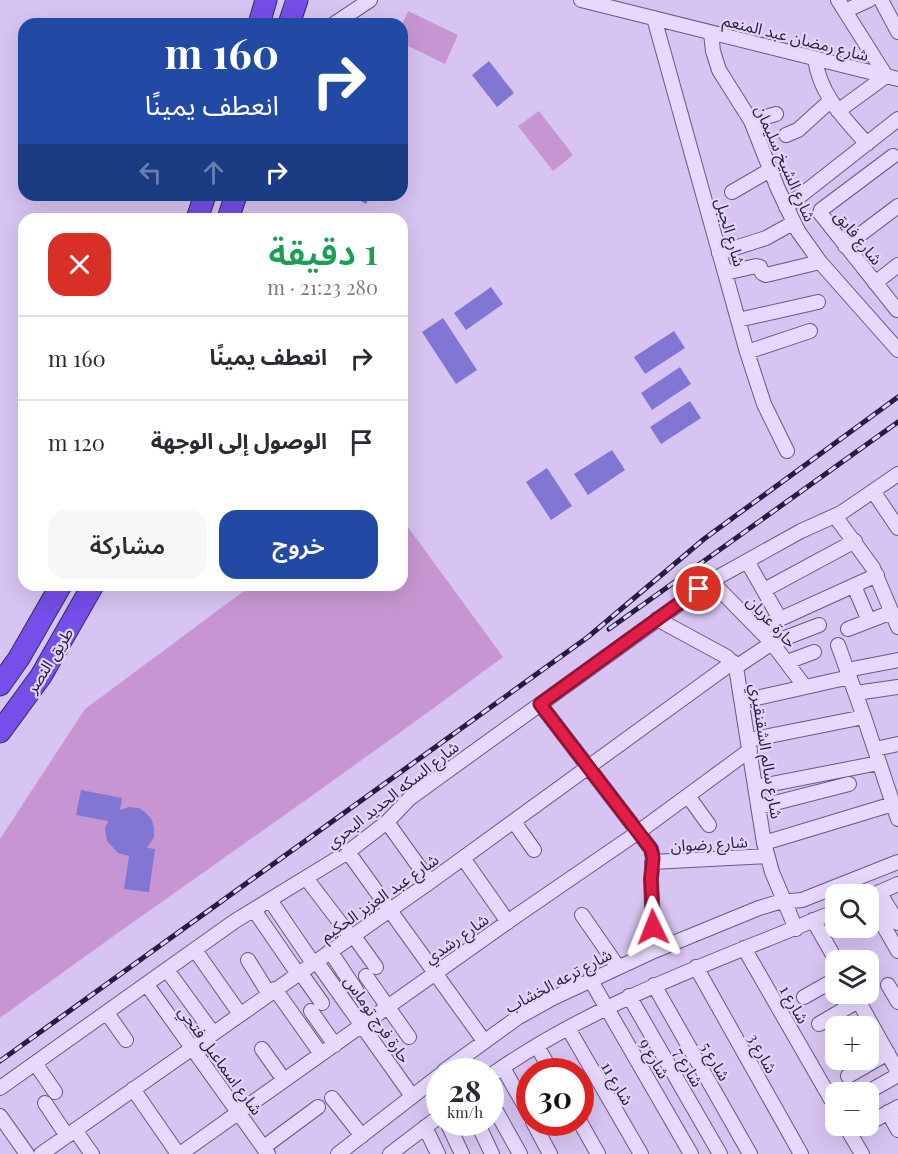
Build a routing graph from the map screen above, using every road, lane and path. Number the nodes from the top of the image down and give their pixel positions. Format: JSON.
{"nodes":[{"id":1,"x":267,"y":0,"type":"edge"},
{"id":2,"x":297,"y":0,"type":"edge"},
{"id":3,"x":370,"y":0,"type":"edge"},
{"id":4,"x":581,"y":0,"type":"edge"},
{"id":5,"x":869,"y":0,"type":"edge"},
{"id":6,"x":882,"y":0,"type":"edge"},
{"id":7,"x":842,"y":6,"type":"edge"},
{"id":8,"x":261,"y":18,"type":"edge"},
{"id":9,"x":292,"y":18,"type":"edge"},
{"id":10,"x":343,"y":18,"type":"edge"},
{"id":11,"x":654,"y":18,"type":"junction"},
{"id":12,"x":898,"y":32,"type":"edge"},
{"id":13,"x":711,"y":33,"type":"junction"},
{"id":14,"x":815,"y":59,"type":"junction"},
{"id":15,"x":892,"y":78,"type":"edge"},
{"id":16,"x":834,"y":106,"type":"junction"},
{"id":17,"x":776,"y":114,"type":"dead end"},
{"id":18,"x":898,"y":119,"type":"edge"},
{"id":19,"x":751,"y":122,"type":"junction"},
{"id":20,"x":786,"y":135,"type":"dead end"},
{"id":21,"x":872,"y":140,"type":"junction"},
{"id":22,"x":896,"y":159,"type":"edge"},
{"id":23,"x":770,"y":170,"type":"junction"},
{"id":24,"x":732,"y":192,"type":"dead end"},
{"id":25,"x":786,"y":207,"type":"junction"},
{"id":26,"x":898,"y":207,"type":"edge"},
{"id":27,"x":794,"y":223,"type":"junction"},
{"id":28,"x":845,"y":246,"type":"junction"},
{"id":29,"x":719,"y":253,"type":"junction"},
{"id":30,"x":820,"y":262,"type":"junction"},
{"id":31,"x":898,"y":266,"type":"edge"},
{"id":32,"x":725,"y":273,"type":"junction"},
{"id":33,"x":875,"y":283,"type":"junction"},
{"id":34,"x":818,"y":302,"type":"dead end"},
{"id":35,"x":897,"y":310,"type":"edge"},
{"id":36,"x":738,"y":320,"type":"junction"},
{"id":37,"x":875,"y":326,"type":"junction"},
{"id":38,"x":810,"y":331,"type":"dead end"},
{"id":39,"x":898,"y":350,"type":"edge"},
{"id":40,"x":747,"y":352,"type":"junction"},
{"id":41,"x":787,"y":451,"type":"dead end"},
{"id":42,"x":898,"y":474,"type":"edge"},
{"id":43,"x":873,"y":491,"type":"junction"},
{"id":44,"x":835,"y":516,"type":"junction"},
{"id":45,"x":898,"y":528,"type":"edge"},
{"id":46,"x":855,"y":541,"type":"junction"},
{"id":47,"x":747,"y":561,"type":"junction"},
{"id":48,"x":876,"y":575,"type":"junction"},
{"id":49,"x":711,"y":581,"type":"junction"},
{"id":50,"x":854,"y":585,"type":"junction"},
{"id":51,"x":764,"y":590,"type":"junction"},
{"id":52,"x":58,"y":591,"type":"edge"},
{"id":53,"x":90,"y":591,"type":"edge"},
{"id":54,"x":892,"y":612,"type":"junction"},
{"id":55,"x":657,"y":619,"type":"junction"},
{"id":56,"x":780,"y":619,"type":"junction"},
{"id":57,"x":869,"y":621,"type":"junction"},
{"id":58,"x":819,"y":625,"type":"dead end"},
{"id":59,"x":898,"y":627,"type":"edge"},
{"id":60,"x":758,"y":629,"type":"junction"},
{"id":61,"x":848,"y":629,"type":"dead end"},
{"id":62,"x":772,"y":643,"type":"junction"},
{"id":63,"x":838,"y":645,"type":"dead end"},
{"id":64,"x":814,"y":652,"type":"dead end"},
{"id":65,"x":898,"y":660,"type":"edge"},
{"id":66,"x":787,"y":662,"type":"junction"},
{"id":67,"x":735,"y":665,"type":"junction"},
{"id":68,"x":849,"y":674,"type":"junction"},
{"id":69,"x":0,"y":685,"type":"edge"},
{"id":70,"x":805,"y":687,"type":"junction"},
{"id":71,"x":898,"y":687,"type":"edge"},
{"id":72,"x":856,"y":693,"type":"junction"},
{"id":73,"x":743,"y":701,"type":"junction"},
{"id":74,"x":540,"y":704,"type":"junction"},
{"id":75,"x":864,"y":717,"type":"junction"},
{"id":76,"x":0,"y":732,"type":"edge"},
{"id":77,"x":898,"y":744,"type":"edge"},
{"id":78,"x":750,"y":745,"type":"junction"},
{"id":79,"x":874,"y":749,"type":"junction"},
{"id":80,"x":879,"y":763,"type":"junction"},
{"id":81,"x":588,"y":768,"type":"junction"},
{"id":82,"x":849,"y":784,"type":"dead end"},
{"id":83,"x":756,"y":787,"type":"junction"},
{"id":84,"x":687,"y":796,"type":"junction"},
{"id":85,"x":893,"y":804,"type":"junction"},
{"id":86,"x":759,"y":807,"type":"junction"},
{"id":87,"x":898,"y":819,"type":"edge"},
{"id":88,"x":387,"y":822,"type":"junction"},
{"id":89,"x":514,"y":822,"type":"junction"},
{"id":90,"x":709,"y":825,"type":"dead end"},
{"id":91,"x":637,"y":833,"type":"junction"},
{"id":92,"x":766,"y":849,"type":"junction"},
{"id":93,"x":534,"y":850,"type":"dead end"},
{"id":94,"x":348,"y":852,"type":"junction"},
{"id":95,"x":463,"y":858,"type":"junction"},
{"id":96,"x":652,"y":862,"type":"junction"},
{"id":97,"x":898,"y":862,"type":"edge"},
{"id":98,"x":306,"y":878,"type":"junction"},
{"id":99,"x":430,"y":882,"type":"junction"},
{"id":100,"x":898,"y":884,"type":"edge"},
{"id":101,"x":879,"y":893,"type":"edge"},
{"id":102,"x":270,"y":900,"type":"junction"},
{"id":103,"x":784,"y":901,"type":"junction"},
{"id":104,"x":879,"y":903,"type":"edge"},
{"id":105,"x":254,"y":910,"type":"junction"},
{"id":106,"x":390,"y":910,"type":"junction"},
{"id":107,"x":879,"y":911,"type":"edge"},
{"id":108,"x":582,"y":915,"type":"dead end"},
{"id":109,"x":825,"y":915,"type":"edge"},
{"id":110,"x":813,"y":920,"type":"junction"},
{"id":111,"x":507,"y":922,"type":"junction"},
{"id":112,"x":898,"y":923,"type":"edge"},
{"id":113,"x":796,"y":928,"type":"junction"},
{"id":114,"x":352,"y":936,"type":"junction"},
{"id":115,"x":744,"y":948,"type":"junction"},
{"id":116,"x":195,"y":950,"type":"junction"},
{"id":117,"x":830,"y":950,"type":"edge"},
{"id":118,"x":330,"y":951,"type":"junction"},
{"id":119,"x":654,"y":951,"type":"junction"},
{"id":120,"x":898,"y":951,"type":"edge"},
{"id":121,"x":248,"y":960,"type":"dead end"},
{"id":122,"x":315,"y":962,"type":"junction"},
{"id":123,"x":618,"y":967,"type":"junction"},
{"id":124,"x":696,"y":967,"type":"junction"},
{"id":125,"x":167,"y":970,"type":"junction"},
{"id":126,"x":299,"y":973,"type":"junction"},
{"id":127,"x":435,"y":973,"type":"junction"},
{"id":128,"x":590,"y":980,"type":"junction"},
{"id":129,"x":147,"y":985,"type":"junction"},
{"id":130,"x":654,"y":985,"type":"junction"},
{"id":131,"x":825,"y":985,"type":"edge"},
{"id":132,"x":888,"y":985,"type":"dead end"},
{"id":133,"x":356,"y":990,"type":"dead end"},
{"id":134,"x":272,"y":991,"type":"junction"},
{"id":135,"x":629,"y":996,"type":"junction"},
{"id":136,"x":804,"y":997,"type":"dead end"},
{"id":137,"x":898,"y":1002,"type":"edge"},
{"id":138,"x":846,"y":1004,"type":"edge"},
{"id":139,"x":388,"y":1007,"type":"junction"},
{"id":140,"x":607,"y":1007,"type":"junction"},
{"id":141,"x":107,"y":1013,"type":"junction"},
{"id":142,"x":240,"y":1014,"type":"junction"},
{"id":143,"x":819,"y":1024,"type":"dead end"},
{"id":144,"x":362,"y":1025,"type":"junction"},
{"id":145,"x":568,"y":1028,"type":"junction"},
{"id":146,"x":213,"y":1033,"type":"junction"},
{"id":147,"x":409,"y":1037,"type":"dead end"},
{"id":148,"x":126,"y":1040,"type":"dead end"},
{"id":149,"x":484,"y":1041,"type":"junction"},
{"id":150,"x":879,"y":1041,"type":"edge"},
{"id":151,"x":335,"y":1045,"type":"junction"},
{"id":152,"x":537,"y":1046,"type":"junction"},
{"id":153,"x":192,"y":1047,"type":"junction"},
{"id":154,"x":262,"y":1049,"type":"dead end"},
{"id":155,"x":888,"y":1053,"type":"junction"},
{"id":156,"x":321,"y":1054,"type":"junction"},
{"id":157,"x":461,"y":1058,"type":"edge"},
{"id":158,"x":544,"y":1058,"type":"edge"},
{"id":159,"x":35,"y":1063,"type":"junction"},
{"id":160,"x":504,"y":1067,"type":"edge"},
{"id":161,"x":504,"y":1070,"type":"edge"},
{"id":162,"x":898,"y":1073,"type":"edge"},
{"id":163,"x":848,"y":1076,"type":"dead end"},
{"id":164,"x":284,"y":1080,"type":"junction"},
{"id":165,"x":879,"y":1085,"type":"edge"},
{"id":166,"x":426,"y":1086,"type":"edge"},
{"id":167,"x":0,"y":1088,"type":"edge"},
{"id":168,"x":133,"y":1089,"type":"junction"},
{"id":169,"x":825,"y":1089,"type":"edge"},
{"id":170,"x":516,"y":1091,"type":"edge"},
{"id":171,"x":55,"y":1092,"type":"dead end"},
{"id":172,"x":412,"y":1096,"type":"junction"},
{"id":173,"x":332,"y":1098,"type":"dead end"},
{"id":174,"x":45,"y":1103,"type":"dead end"},
{"id":175,"x":318,"y":1107,"type":"dead end"},
{"id":176,"x":893,"y":1110,"type":"edge"},
{"id":177,"x":239,"y":1113,"type":"junction"},
{"id":178,"x":0,"y":1116,"type":"edge"},
{"id":179,"x":879,"y":1118,"type":"edge"},
{"id":180,"x":504,"y":1125,"type":"edge"},
{"id":181,"x":425,"y":1127,"type":"joint"},
{"id":182,"x":898,"y":1130,"type":"edge"},
{"id":183,"x":71,"y":1133,"type":"junction"},
{"id":184,"x":362,"y":1136,"type":"junction"},
{"id":185,"x":454,"y":1136,"type":"edge"},
{"id":186,"x":484,"y":1136,"type":"edge"},
{"id":187,"x":540,"y":1136,"type":"edge"},
{"id":188,"x":588,"y":1136,"type":"edge"},
{"id":189,"x":851,"y":1136,"type":"edge"},
{"id":190,"x":407,"y":1149,"type":"edge"},
{"id":191,"x":266,"y":1151,"type":"edge"},
{"id":192,"x":27,"y":1154,"type":"edge"},
{"id":193,"x":41,"y":1154,"type":"edge"},
{"id":194,"x":92,"y":1154,"type":"edge"},
{"id":195,"x":179,"y":1154,"type":"edge"},
{"id":196,"x":338,"y":1154,"type":"edge"},
{"id":197,"x":390,"y":1154,"type":"edge"},
{"id":198,"x":438,"y":1154,"type":"edge"},
{"id":199,"x":462,"y":1154,"type":"edge"},
{"id":200,"x":492,"y":1154,"type":"edge"},
{"id":201,"x":520,"y":1154,"type":"edge"},
{"id":202,"x":550,"y":1154,"type":"edge"},
{"id":203,"x":598,"y":1154,"type":"edge"},
{"id":204,"x":641,"y":1154,"type":"edge"},
{"id":205,"x":691,"y":1154,"type":"edge"},
{"id":206,"x":720,"y":1154,"type":"edge"},
{"id":207,"x":750,"y":1154,"type":"edge"},
{"id":208,"x":801,"y":1154,"type":"edge"},
{"id":209,"x":862,"y":1154,"type":"edge"}],
"edges":[{"from":1,"to":8,"type":"highway"},
{"from":2,"to":9,"type":"highway"},
{"from":3,"to":10,"type":"street"},
{"from":4,"to":11,"type":"street","name":"شارع رمضان عبد المنعم"},
{"from":5,"to":7,"type":"street"},
{"from":6,"to":12,"type":"street"},
{"from":7,"to":15,"type":"street"},
{"from":11,"to":13,"type":"street","name":"شارع رمضان عبد المنعم"},
{"from":11,"to":29,"type":"street","name":"شارع الجبل"},
{"from":13,"to":14,"type":"street","name":"شارع رمضان عبد المنعم"},
{"from":13,"to":19,"type":"street","name":"شارع الشيخ سليمان"},
{"from":14,"to":15,"type":"street","name":"شارع رمضان عبد المنعم"},
{"from":14,"to":16,"type":"street"},
{"from":15,"to":16,"type":"street"},
{"from":16,"to":20,"type":"street"},
{"from":16,"to":21,"type":"street"},
{"from":17,"to":19,"type":"street"},
{"from":18,"to":21,"type":"street"},
{"from":19,"to":23,"type":"street","name":"شارع الشيخ سليمان"},
{"from":21,"to":22,"type":"street"},
{"from":21,"to":25,"type":"street"},
{"from":22,"to":28,"type":"street","name":"شارع فايق"},
{"from":23,"to":24,"type":"street"},
{"from":23,"to":25,"type":"street","name":"شارع الشيخ سليمان"},
{"from":25,"to":27,"type":"street","name":"شارع الشيخ سليمان"},
{"from":26,"to":28,"type":"street"},
{"from":27,"to":29,"type":"street"},
{"from":27,"to":30,"type":"street","name":"شارع الشيخ سليمان"},
{"from":28,"to":33,"type":"street","name":"شارع فايق"},
{"from":29,"to":32,"type":"street","name":"شارع الجبل"},
{"from":30,"to":32,"type":"street"},
{"from":30,"to":37,"type":"street","name":"شارع الشيخ سليمان"},
{"from":31,"to":33,"type":"street"},
{"from":32,"to":36,"type":"street","name":"شارع الجبل"},
{"from":33,"to":35,"type":"street","name":"شارع فايق"},
{"from":34,"to":36,"type":"street"},
{"from":35,"to":37,"type":"street"},
{"from":36,"to":40,"type":"street","name":"شارع الجبل"},
{"from":37,"to":39,"type":"street","name":"شارع الشيخ سليمان"},
{"from":38,"to":40,"type":"street"},
{"from":40,"to":41,"type":"street","name":"شارع الجبل"},
{"from":42,"to":43,"type":"street","name":"شارع السكه الحديد البحري"},
{"from":43,"to":44,"type":"street","name":"شارع السكه الحديد البحري"},
{"from":43,"to":45,"type":"street"},
{"from":44,"to":46,"type":"street"},
{"from":44,"to":47,"type":"street","name":"شارع السكه الحديد البحري"},
{"from":46,"to":48,"type":"street"},
{"from":46,"to":51,"type":"street"},
{"from":47,"to":49,"type":"street","name":"شارع السكه الحديد البحري"},
{"from":47,"to":51,"type":"street"},
{"from":48,"to":50,"type":"street"},
{"from":48,"to":54,"type":"street"},
{"from":49,"to":55,"type":"street","name":"شارع السكه الحديد البحري"},
{"from":49,"to":60,"type":"street","name":"حارة عريان"},
{"from":50,"to":56,"type":"street"},
{"from":50,"to":57,"type":"street"},
{"from":51,"to":56,"type":"street"},
{"from":52,"to":69,"type":"highway","name":"طريق النصر"},
{"from":53,"to":76,"type":"highway","name":"طريق النصر"},
{"from":54,"to":57,"type":"street"},
{"from":54,"to":59,"type":"street"},
{"from":55,"to":67,"type":"street"},
{"from":55,"to":74,"type":"street","name":"شارع السكه الحديد البحري"},
{"from":56,"to":60,"type":"street"},
{"from":57,"to":61,"type":"street"},
{"from":58,"to":62,"type":"street","name":"شارع عبد العزيز الحكيم"},
{"from":60,"to":62,"type":"street","name":"حارة عريان"},
{"from":62,"to":66,"type":"street","name":"حارة عريان"},
{"from":62,"to":67,"type":"street","name":"شارع عبد العزيز الحكيم"},
{"from":63,"to":68,"type":"street"},
{"from":64,"to":66,"type":"street"},
{"from":65,"to":68,"type":"street"},
{"from":66,"to":70,"type":"street","name":"حارة عريان"},
{"from":67,"to":73,"type":"street","name":"شارع سالم الشقنقيري"},
{"from":67,"to":81,"type":"street","name":"شارع عبد العزيز الحكيم"},
{"from":68,"to":70,"type":"street"},
{"from":68,"to":72,"type":"street"},
{"from":70,"to":73,"type":"street"},
{"from":71,"to":72,"type":"street"},
{"from":72,"to":75,"type":"street"},
{"from":73,"to":78,"type":"street","name":"شارع سالم الشقنقيري"},
{"from":74,"to":81,"type":"street"},
{"from":74,"to":88,"type":"street","name":"شارع السكه الحديد البحري"},
{"from":75,"to":78,"type":"street"},
{"from":75,"to":79,"type":"street"},
{"from":77,"to":79,"type":"street"},
{"from":78,"to":83,"type":"street","name":"شارع سالم الشقنقيري"},
{"from":78,"to":84,"type":"street","name":"شارع رشدي"},
{"from":79,"to":80,"type":"street"},
{"from":80,"to":83,"type":"street"},
{"from":80,"to":85,"type":"street"},
{"from":81,"to":89,"type":"street","name":"شارع عبد العزيز الحكيم"},
{"from":81,"to":91,"type":"street"},
{"from":82,"to":86,"type":"street"},
{"from":83,"to":86,"type":"street","name":"شارع سالم الشقنقيري"},
{"from":84,"to":90,"type":"street"},
{"from":84,"to":91,"type":"street","name":"شارع رشدي"},
{"from":85,"to":87,"type":"street"},
{"from":85,"to":92,"type":"street","name":"شارع رضوان"},
{"from":86,"to":92,"type":"street","name":"شارع سالم الشقنقيري"},
{"from":88,"to":94,"type":"street","name":"شارع السكه الحديد البحري"},
{"from":88,"to":99,"type":"street"},
{"from":89,"to":93,"type":"street"},
{"from":89,"to":95,"type":"street","name":"شارع عبد العزيز الحكيم"},
{"from":91,"to":96,"type":"street"},
{"from":91,"to":111,"type":"street","name":"شارع رشدي"},
{"from":92,"to":96,"type":"street","name":"شارع رضوان"},
{"from":92,"to":103,"type":"street","name":"شارع سالم الشقنقيري"},
{"from":94,"to":98,"type":"street","name":"شارع السكه الحديد البحري"},
{"from":94,"to":106,"type":"street"},
{"from":95,"to":99,"type":"street","name":"شارع عبد العزيز الحكيم"},
{"from":95,"to":111,"type":"street"},
{"from":96,"to":119,"type":"street"},
{"from":97,"to":103,"type":"street","name":"شارع ترعه الخشاب"},
{"from":98,"to":102,"type":"street","name":"شارع السكه الحديد البحري"},
{"from":98,"to":114,"type":"street"},
{"from":99,"to":106,"type":"street","name":"شارع عبد العزيز الحكيم"},
{"from":100,"to":101,"type":"street"},
{"from":102,"to":105,"type":"street","name":"شارع السكه الحديد البحري"},
{"from":102,"to":122,"type":"street","name":"حارة فرج توماس"},
{"from":103,"to":113,"type":"street","name":"شارع سالم الشقنقيري"},
{"from":103,"to":119,"type":"street","name":"شارع ترعه الخشاب"},
{"from":104,"to":112,"type":"street"},
{"from":105,"to":116,"type":"street","name":"شارع السكه الحديد البحري"},
{"from":105,"to":126,"type":"street"},
{"from":106,"to":114,"type":"street","name":"شارع عبد العزيز الحكيم"},
{"from":106,"to":127,"type":"street"},
{"from":107,"to":120,"type":"street"},
{"from":108,"to":123,"type":"street"},
{"from":109,"to":110,"type":"street"},
{"from":110,"to":113,"type":"street"},
{"from":110,"to":117,"type":"street"},
{"from":111,"to":127,"type":"street","name":"شارع رشدي"},
{"from":113,"to":115,"type":"street"},
{"from":114,"to":118,"type":"street","name":"شارع عبد العزيز الحكيم"},
{"from":114,"to":139,"type":"street"},
{"from":115,"to":124,"type":"street"},
{"from":115,"to":169,"type":"street","name":"شارع 1"},
{"from":116,"to":125,"type":"street","name":"شارع السكه الحديد البحري"},
{"from":116,"to":142,"type":"street"},
{"from":118,"to":122,"type":"street","name":"شارع عبد العزيز الحكيم"},
{"from":118,"to":133,"type":"street"},
{"from":119,"to":123,"type":"street","name":"شارع ترعه الخشاب"},
{"from":121,"to":134,"type":"street"},
{"from":122,"to":126,"type":"street","name":"شارع عبد العزيز الحكيم"},
{"from":122,"to":144,"type":"street","name":"حارة فرج توماس"},
{"from":123,"to":128,"type":"street","name":"شارع ترعه الخشاب"},
{"from":124,"to":130,"type":"street"},
{"from":124,"to":208,"type":"street","name":"شارع 3"},
{"from":125,"to":129,"type":"street","name":"شارع السكه الحديد البحري"},
{"from":125,"to":146,"type":"street"},
{"from":126,"to":134,"type":"street","name":"شارع عبد العزيز الحكيم"},
{"from":126,"to":151,"type":"street"},
{"from":127,"to":139,"type":"street","name":"شارع رشدي"},
{"from":127,"to":149,"type":"street"},
{"from":128,"to":140,"type":"street","name":"شارع 9"},
{"from":128,"to":149,"type":"street","name":"شارع ترعه الخشاب"},
{"from":129,"to":141,"type":"street","name":"شارع السكه الحديد البحري"},
{"from":129,"to":153,"type":"street","name":"شارع اسماعيل فتحي"},
{"from":130,"to":135,"type":"street"},
{"from":130,"to":207,"type":"street","name":"شارع 5"},
{"from":131,"to":136,"type":"street"},
{"from":132,"to":137,"type":"street"},
{"from":134,"to":142,"type":"street","name":"شارع عبد العزيز الحكيم"},
{"from":134,"to":156,"type":"street"},
{"from":135,"to":140,"type":"street"},
{"from":135,"to":206,"type":"street","name":"شارع 7"},
{"from":138,"to":143,"type":"street"},
{"from":139,"to":144,"type":"street","name":"شارع رشدي"},
{"from":139,"to":147,"type":"street"},
{"from":140,"to":145,"type":"street"},
{"from":140,"to":205,"type":"street","name":"شارع 9"},
{"from":141,"to":148,"type":"street"},
{"from":141,"to":159,"type":"street","name":"شارع السكه الحديد البحري"},
{"from":142,"to":146,"type":"street","name":"شارع عبد العزيز الحكيم"},
{"from":144,"to":151,"type":"street","name":"شارع رشدي"},
{"from":144,"to":172,"type":"street","name":"حارة فرج توماس"},
{"from":145,"to":152,"type":"street"},
{"from":145,"to":204,"type":"street","name":"شارع 11"},
{"from":146,"to":153,"type":"street","name":"شارع عبد العزيز الحكيم"},
{"from":149,"to":157,"type":"street","name":"شارع ترعه الخشاب"},
{"from":150,"to":155,"type":"street"},
{"from":151,"to":156,"type":"street","name":"شارع رشدي"},
{"from":152,"to":158,"type":"street"},
{"from":152,"to":160,"type":"street"},
{"from":153,"to":168,"type":"street","name":"شارع عبد العزيز الحكيم"},
{"from":153,"to":177,"type":"street","name":"شارع اسماعيل فتحي"},
{"from":154,"to":164,"type":"street"},
{"from":155,"to":162,"type":"street"},
{"from":155,"to":163,"type":"street"},
{"from":156,"to":164,"type":"street","name":"شارع رشدي"},
{"from":159,"to":167,"type":"street","name":"شارع السكه الحديد البحري"},
{"from":159,"to":171,"type":"street"},
{"from":161,"to":170,"type":"street"},
{"from":162,"to":165,"type":"street"},
{"from":164,"to":177,"type":"street","name":"شارع رشدي"},
{"from":166,"to":172,"type":"street"},
{"from":168,"to":183,"type":"street","name":"شارع عبد العزيز الحكيم"},
{"from":168,"to":195,"type":"street"},
{"from":172,"to":184,"type":"street"},
{"from":173,"to":184,"type":"street"},
{"from":174,"to":183,"type":"street"},
{"from":175,"to":191,"type":"street"},
{"from":176,"to":179,"type":"street"},
{"from":176,"to":182,"type":"street"},
{"from":177,"to":191,"type":"street","name":"شارع اسماعيل فتحي"},
{"from":177,"to":195,"type":"street","name":"شارع رشدي"},
{"from":178,"to":192,"type":"street"},
{"from":180,"to":201,"type":"street"},
{"from":181,"to":190,"type":"street"},
{"from":181,"to":198,"type":"street"},
{"from":183,"to":193,"type":"street","name":"شارع عبد العزيز الحكيم"},
{"from":183,"to":194,"type":"street"},
{"from":184,"to":196,"type":"street"},
{"from":185,"to":199,"type":"street"},
{"from":186,"to":200,"type":"street"},
{"from":187,"to":202,"type":"street"},
{"from":188,"to":203,"type":"street"},
{"from":189,"to":209,"type":"street"},
{"from":190,"to":197,"type":"street"}]}
